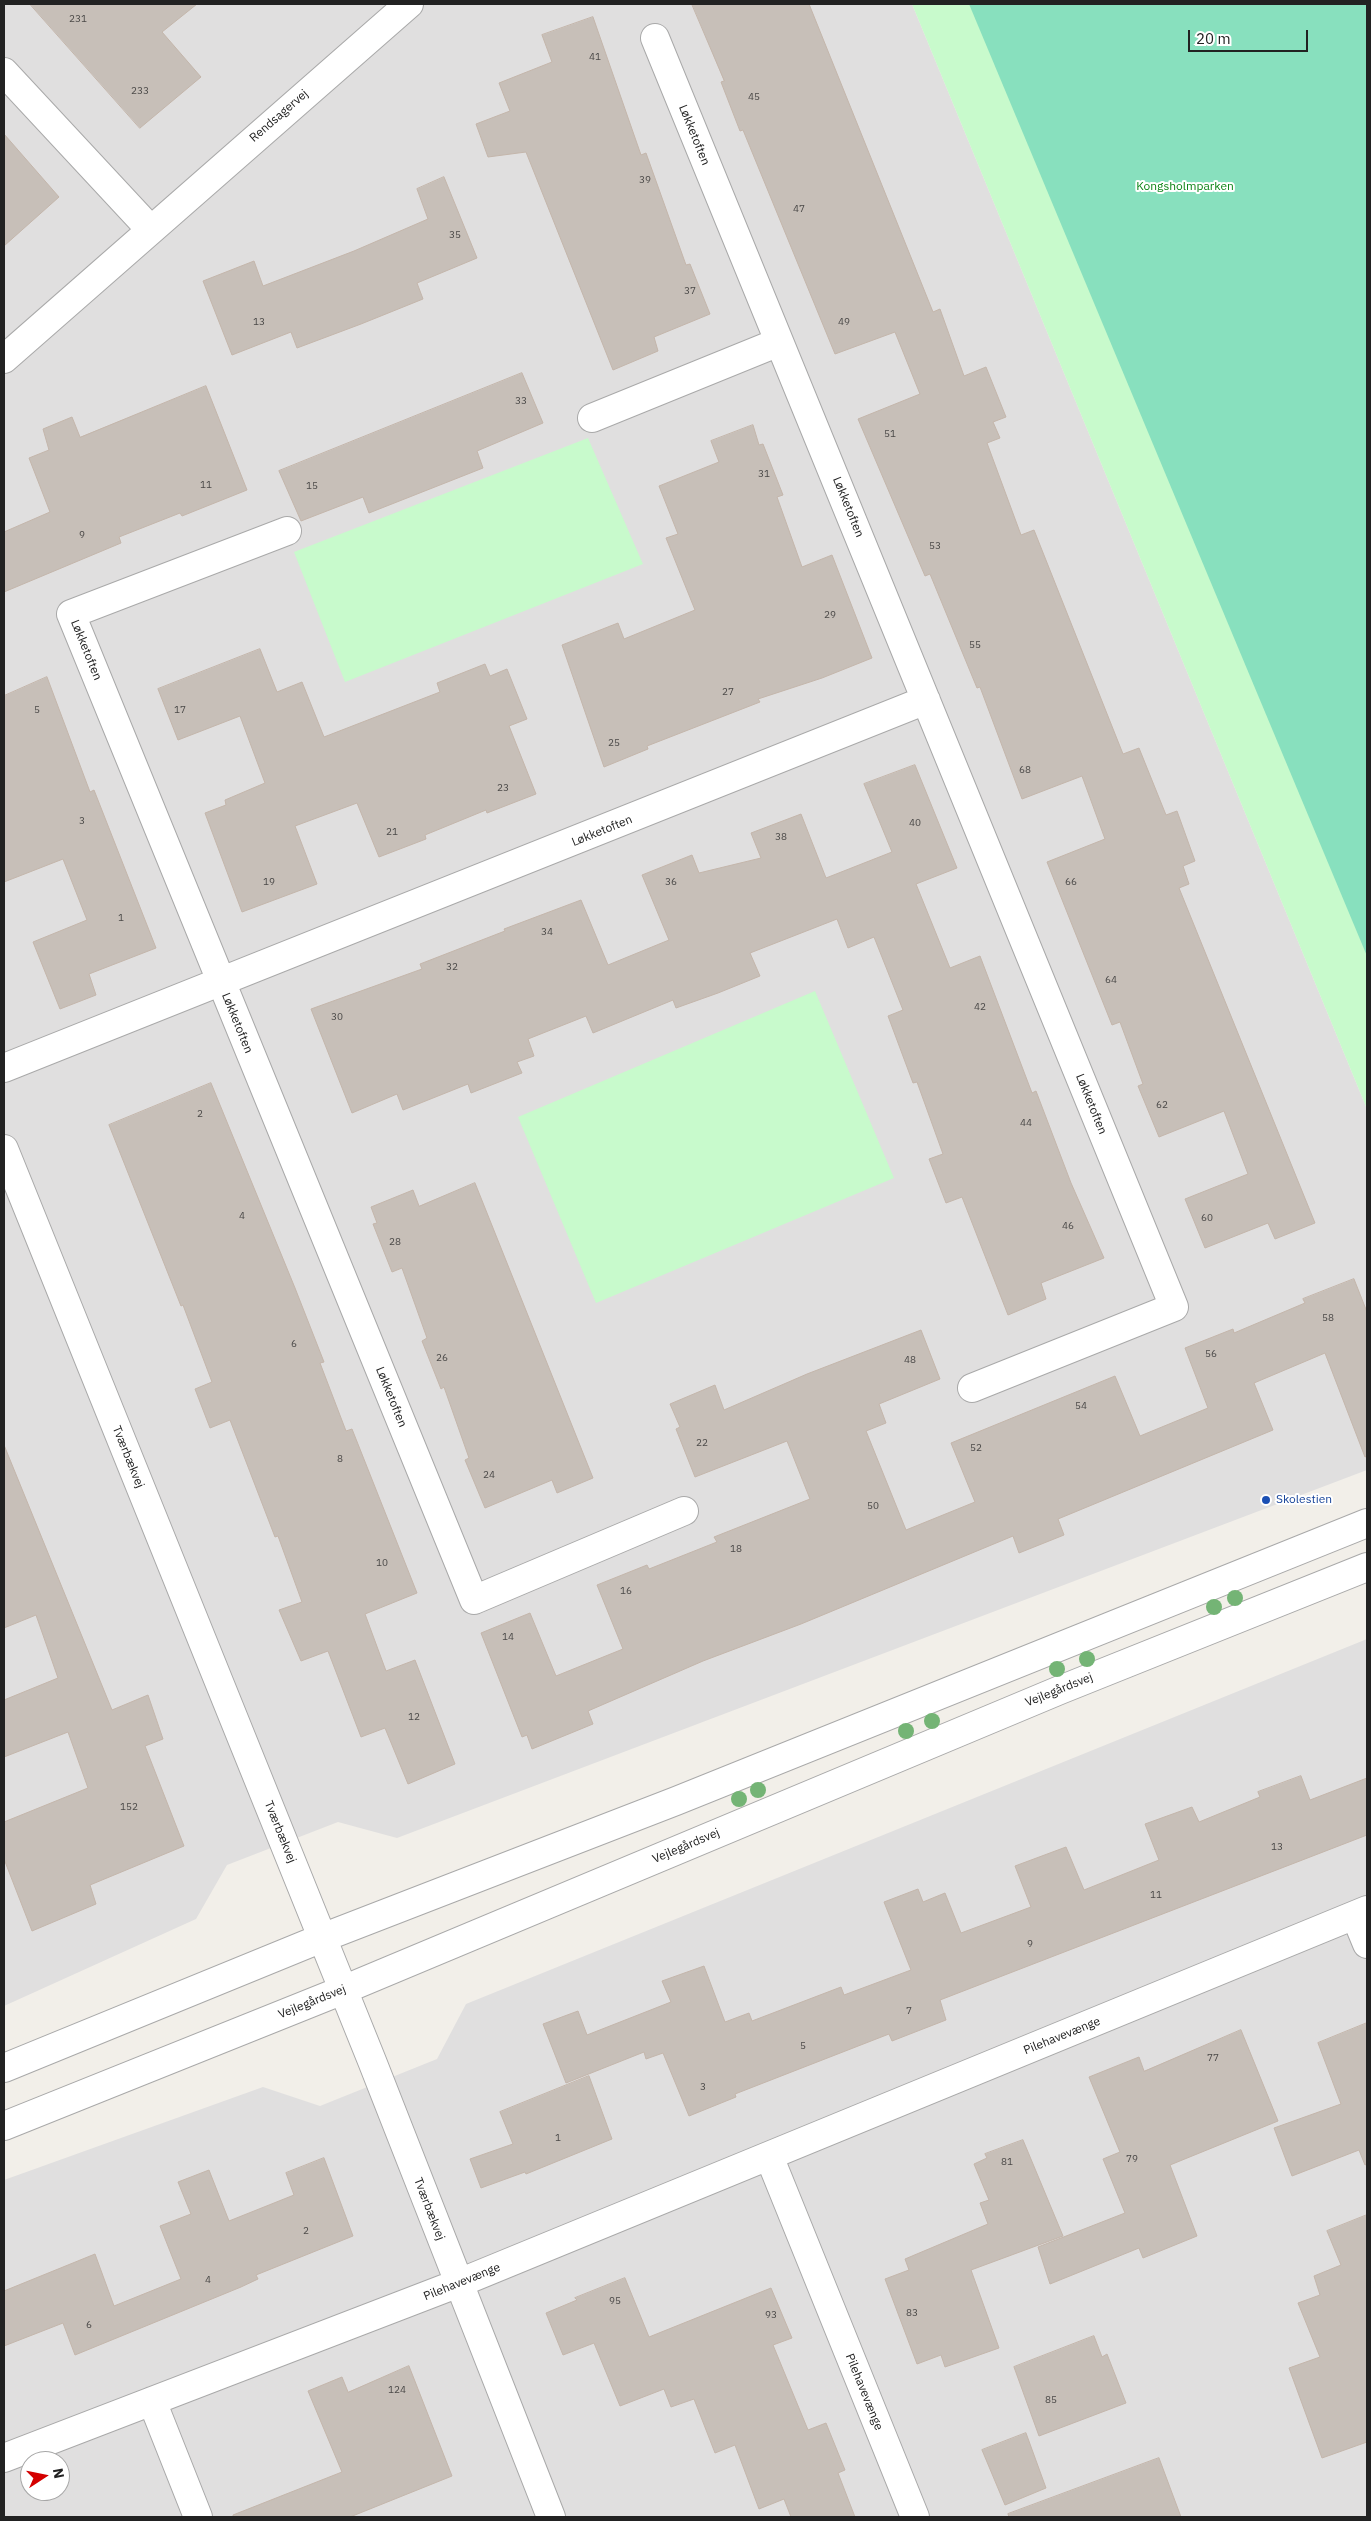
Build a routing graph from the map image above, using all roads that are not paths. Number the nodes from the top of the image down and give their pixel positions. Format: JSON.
{"nodes":[{"id":1,"x":409,"y":4,"type":"edge"},
{"id":2,"x":655,"y":38,"type":"dead end"},
{"id":3,"x":4,"y":72,"type":"edge"},
{"id":4,"x":150,"y":229,"type":"junction"},
{"id":5,"x":779,"y":342,"type":"junction"},
{"id":6,"x":4,"y":359,"type":"edge"},
{"id":7,"x":592,"y":418,"type":"dead end"},
{"id":8,"x":287,"y":531,"type":"dead end"},
{"id":9,"x":926,"y":700,"type":"junction"},
{"id":10,"x":221,"y":983,"type":"junction"},
{"id":11,"x":4,"y":1068,"type":"edge"},
{"id":12,"x":4,"y":1149,"type":"edge"},
{"id":13,"x":972,"y":1388,"type":"dead end"},
{"id":14,"x":684,"y":1512,"type":"dead end"},
{"id":15,"x":1367,"y":1524,"type":"edge"},
{"id":16,"x":1367,"y":1566,"type":"edge"},
{"id":17,"x":1361,"y":1913,"type":"edge"},
{"id":18,"x":322,"y":1938,"type":"junction"},
{"id":19,"x":1367,"y":1944,"type":"edge"},
{"id":20,"x":343,"y":1990,"type":"junction"},
{"id":21,"x":4,"y":2068,"type":"edge"},
{"id":22,"x":4,"y":2126,"type":"edge"},
{"id":23,"x":769,"y":2156,"type":"junction"},
{"id":24,"x":459,"y":2284,"type":"junction"},
{"id":25,"x":152,"y":2401,"type":"junction"},
{"id":26,"x":4,"y":2458,"type":"edge"},
{"id":27,"x":198,"y":2517,"type":"edge"},
{"id":28,"x":551,"y":2517,"type":"edge"},
{"id":29,"x":915,"y":2517,"type":"edge"}],
"edges":[{"from":1,"to":4,"type":"street","name":"Rendsagervej"},
{"from":2,"to":5,"type":"street","name":"Løkketoften"},
{"from":3,"to":4,"type":"street"},
{"from":4,"to":6,"type":"street","name":"Rendsagervej"},
{"from":5,"to":7,"type":"street"},
{"from":5,"to":9,"type":"street","name":"Løkketoften"},
{"from":8,"to":10,"type":"street","name":"Løkketoften"},
{"from":9,"to":10,"type":"street","name":"Løkketoften"},
{"from":9,"to":13,"type":"street","name":"Løkketoften"},
{"from":10,"to":11,"type":"street","name":"Løkketoften"},
{"from":10,"to":14,"type":"street","name":"Løkketoften"},
{"from":12,"to":18,"type":"street","name":"Tværbækvej"},
{"from":15,"to":18,"type":"street"},
{"from":16,"to":20,"type":"street","name":"Vejlegårdsvej"},
{"from":17,"to":19,"type":"street","name":"Pilehavevænge"},
{"from":17,"to":23,"type":"street","name":"Pilehavevænge"},
{"from":18,"to":20,"type":"street","name":"Tværbækvej"},
{"from":18,"to":21,"type":"street"},
{"from":20,"to":22,"type":"street","name":"Vejlegårdsvej"},
{"from":20,"to":24,"type":"street","name":"Tværbækvej"},
{"from":23,"to":24,"type":"street","name":"Pilehavevænge"},
{"from":23,"to":29,"type":"street","name":"Pilehavevænge"},
{"from":24,"to":25,"type":"street","name":"Pilehavevænge"},
{"from":24,"to":28,"type":"street","name":"Tværbækvej"},
{"from":25,"to":26,"type":"street","name":"Pilehavevænge"},
{"from":25,"to":27,"type":"street"}]}
